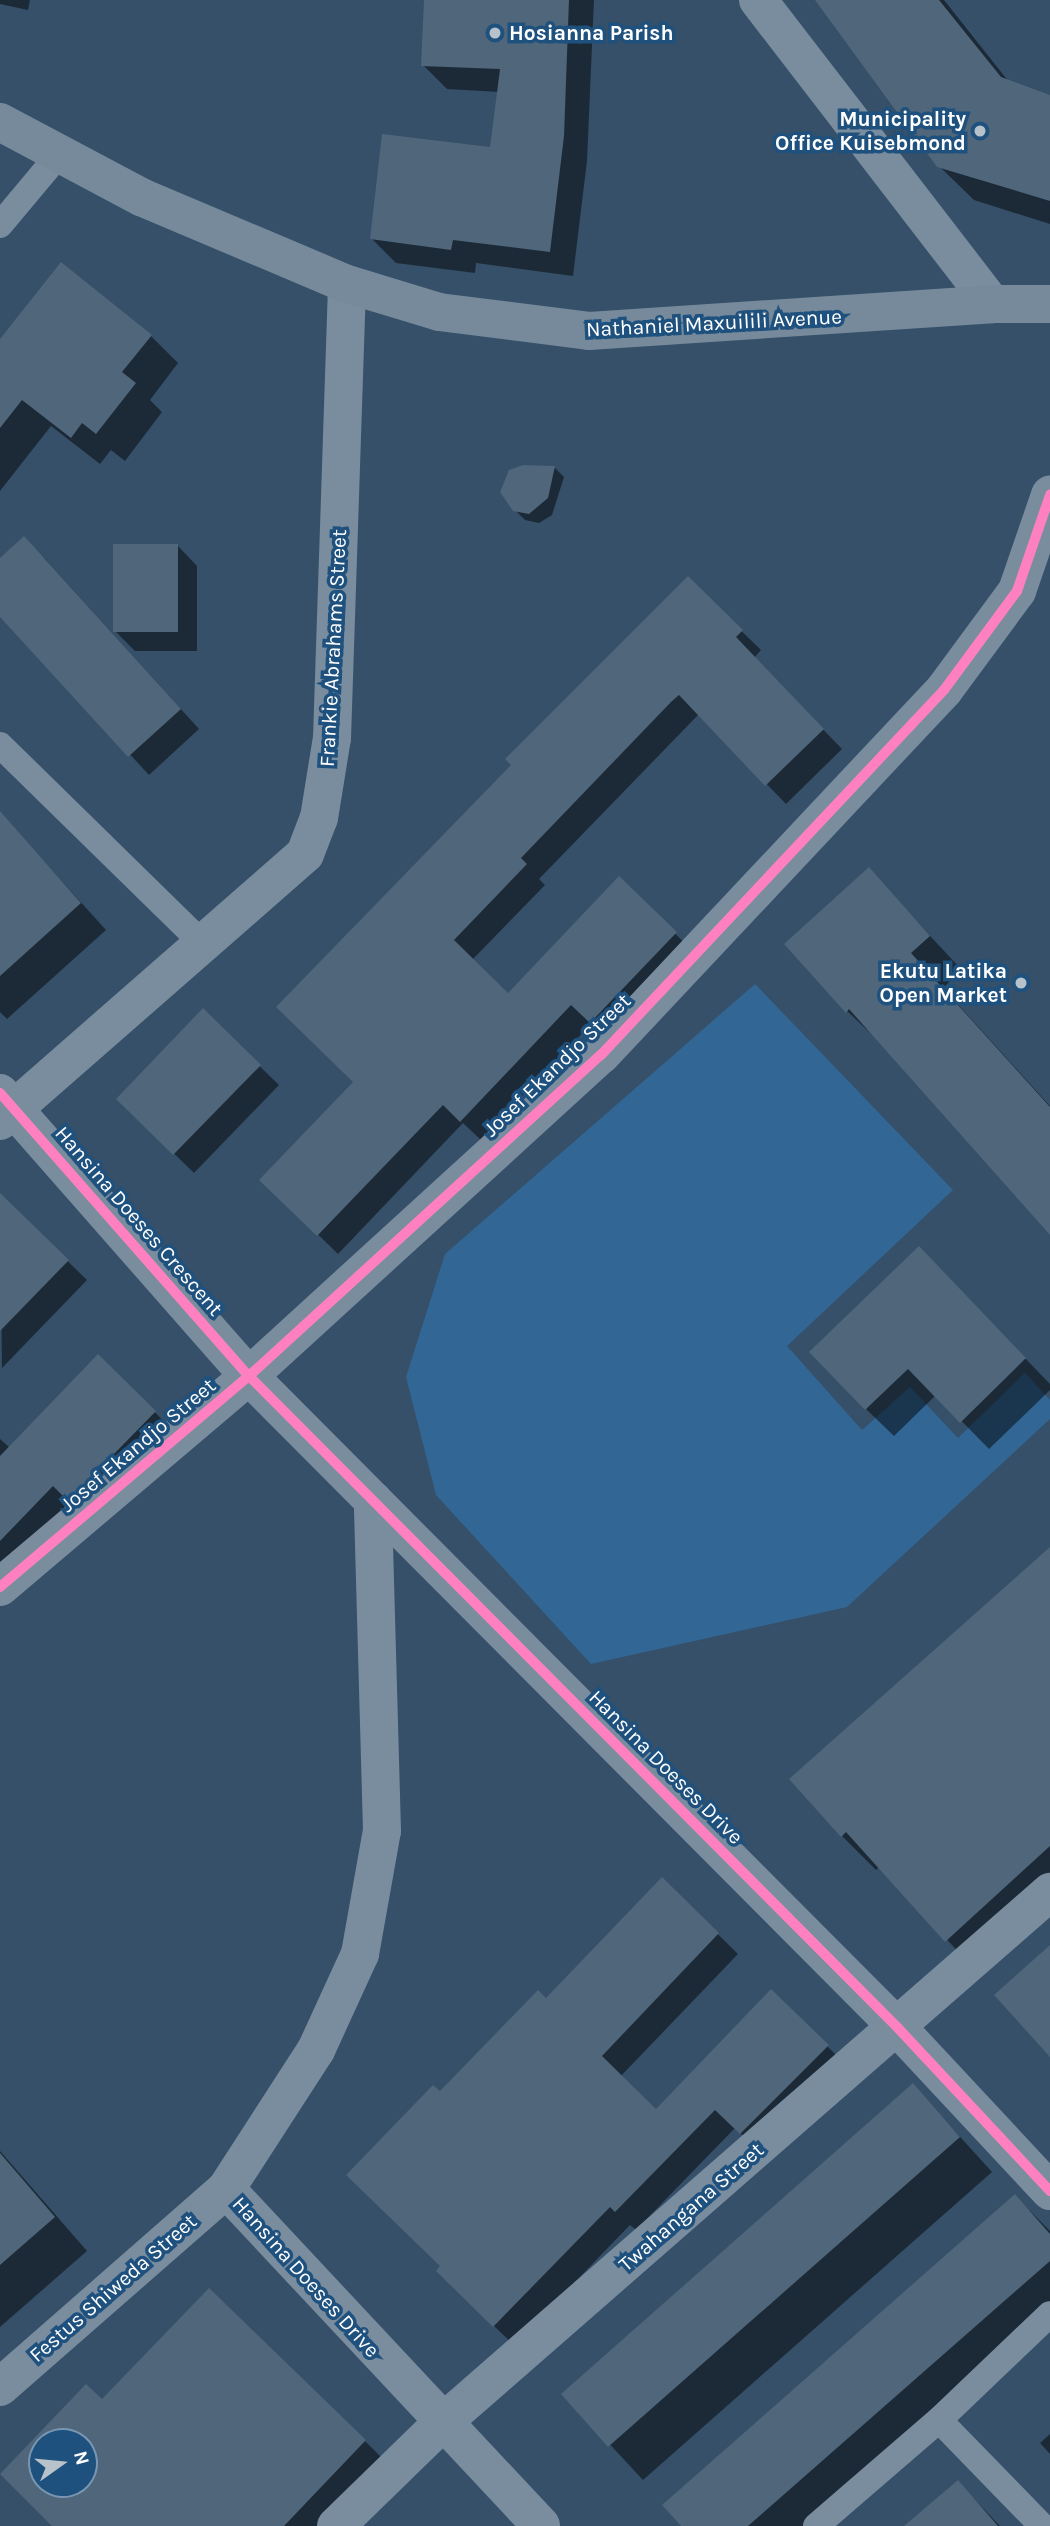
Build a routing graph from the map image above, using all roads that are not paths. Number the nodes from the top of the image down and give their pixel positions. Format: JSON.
{"nodes":[{"id":1,"x":758,"y":0,"type":"edge"},
{"id":2,"x":0,"y":122,"type":"edge"},
{"id":3,"x":61,"y":152,"type":"junction"},
{"id":4,"x":0,"y":225,"type":"edge"},
{"id":5,"x":347,"y":285,"type":"junction"},
{"id":6,"x":992,"y":304,"type":"junction"},
{"id":7,"x":1050,"y":304,"type":"edge"},
{"id":8,"x":1050,"y":495,"type":"edge"},
{"id":9,"x":0,"y":745,"type":"edge"},
{"id":10,"x":203,"y":944,"type":"junction"},
{"id":11,"x":5,"y":1108,"type":"edge"},
{"id":12,"x":249,"y":1376,"type":"junction"},
{"id":13,"x":373,"y":1500,"type":"junction"},
{"id":14,"x":0,"y":1587,"type":"edge"},
{"id":15,"x":1050,"y":1892,"type":"edge"},
{"id":16,"x":898,"y":2028,"type":"junction"},
{"id":17,"x":226,"y":2189,"type":"junction"},
{"id":18,"x":1050,"y":2191,"type":"edge"},
{"id":19,"x":1050,"y":2314,"type":"edge"},
{"id":20,"x":0,"y":2387,"type":"edge"},
{"id":21,"x":939,"y":2420,"type":"junction"},
{"id":22,"x":441,"y":2424,"type":"junction"},
{"id":23,"x":818,"y":2525,"type":"edge"},
{"id":24,"x":336,"y":2526,"type":"edge"},
{"id":25,"x":541,"y":2526,"type":"edge"},
{"id":26,"x":1042,"y":2526,"type":"edge"}],
"edges":[{"from":1,"to":6,"type":"street"},
{"from":2,"to":3,"type":"street","name":"Nathaniel Maxuilili Avenue"},
{"from":3,"to":4,"type":"lane"},
{"from":3,"to":5,"type":"street","name":"Nathaniel Maxuilili Avenue"},
{"from":5,"to":6,"type":"street","name":"Nathaniel Maxuilili Avenue"},
{"from":5,"to":10,"type":"street","name":"Frankie Abrahams Street"},
{"from":6,"to":7,"type":"street","name":"Nathaniel Maxuilili Avenue"},
{"from":8,"to":12,"type":"street","name":"Josef Ekandjo Street"},
{"from":9,"to":10,"type":"lane"},
{"from":10,"to":11,"type":"street","name":"Frankie Abrahams Street"},
{"from":11,"to":12,"type":"street","name":"Hansina Doeses Crescent"},
{"from":12,"to":13,"type":"street","name":"Hansina Doeses Drive"},
{"from":12,"to":14,"type":"street","name":"Josef Ekandjo Street"},
{"from":13,"to":16,"type":"street","name":"Hansina Doeses Drive"},
{"from":13,"to":17,"type":"street","name":"Hansina Doeses Drive"},
{"from":15,"to":16,"type":"street","name":"Twahangana Street"},
{"from":16,"to":18,"type":"street","name":"Hansina Doeses Drive"},
{"from":16,"to":22,"type":"street","name":"Twahangana Street"},
{"from":17,"to":20,"type":"street","name":"Festus Shiweda Street"},
{"from":17,"to":22,"type":"street","name":"Hansina Doeses Drive"},
{"from":19,"to":21,"type":"lane"},
{"from":21,"to":23,"type":"lane"},
{"from":21,"to":26,"type":"lane"},
{"from":22,"to":24,"type":"street","name":"Twahangana Street"},
{"from":22,"to":25,"type":"street","name":"Hansina Doeses Drive"}]}
